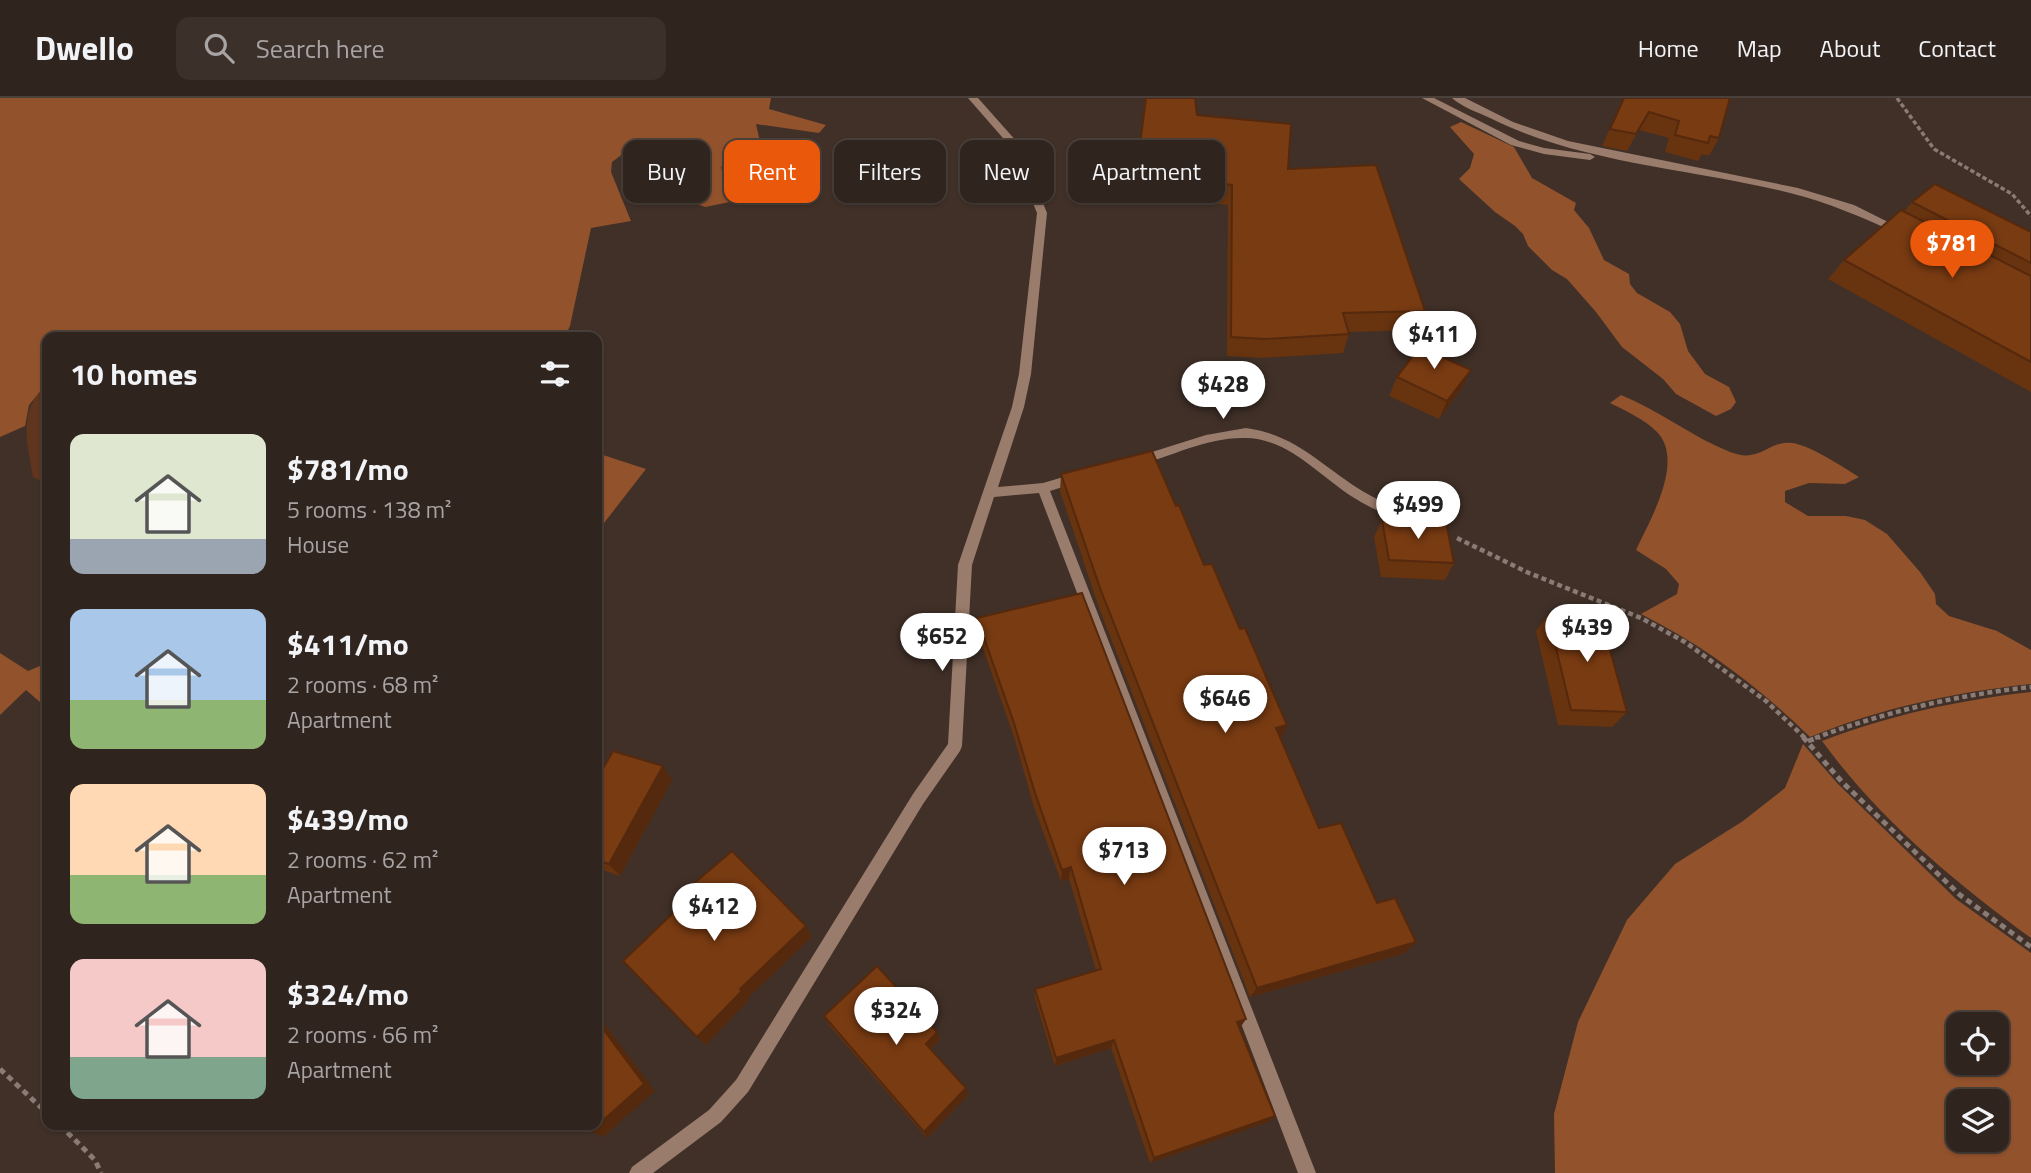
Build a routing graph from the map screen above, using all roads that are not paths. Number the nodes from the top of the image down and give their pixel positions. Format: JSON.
{"nodes":[{"id":1,"x":973,"y":98,"type":"edge"},
{"id":2,"x":1427,"y":98,"type":"edge"},
{"id":3,"x":1457,"y":98,"type":"edge"},
{"id":4,"x":1630,"y":160,"type":"junction"},
{"id":5,"x":1917,"y":240,"type":"edge"},
{"id":6,"x":1119,"y":466,"type":"edge"},
{"id":7,"x":1094,"y":473,"type":"edge"},
{"id":8,"x":1043,"y":488,"type":"junction"},
{"id":9,"x":988,"y":493,"type":"junction"},
{"id":10,"x":1437,"y":526,"type":"edge"},
{"id":11,"x":638,"y":1173,"type":"edge"},
{"id":12,"x":1307,"y":1173,"type":"edge"}],
"edges":[{"from":1,"to":9,"type":"street"},
{"from":2,"to":4,"type":"street"},
{"from":3,"to":4,"type":"street"},
{"from":4,"to":5,"type":"street"},
{"from":6,"to":10,"type":"street"},
{"from":7,"to":8,"type":"street"},
{"from":8,"to":9,"type":"street"},
{"from":8,"to":12,"type":"street"},
{"from":9,"to":11,"type":"street"}]}
